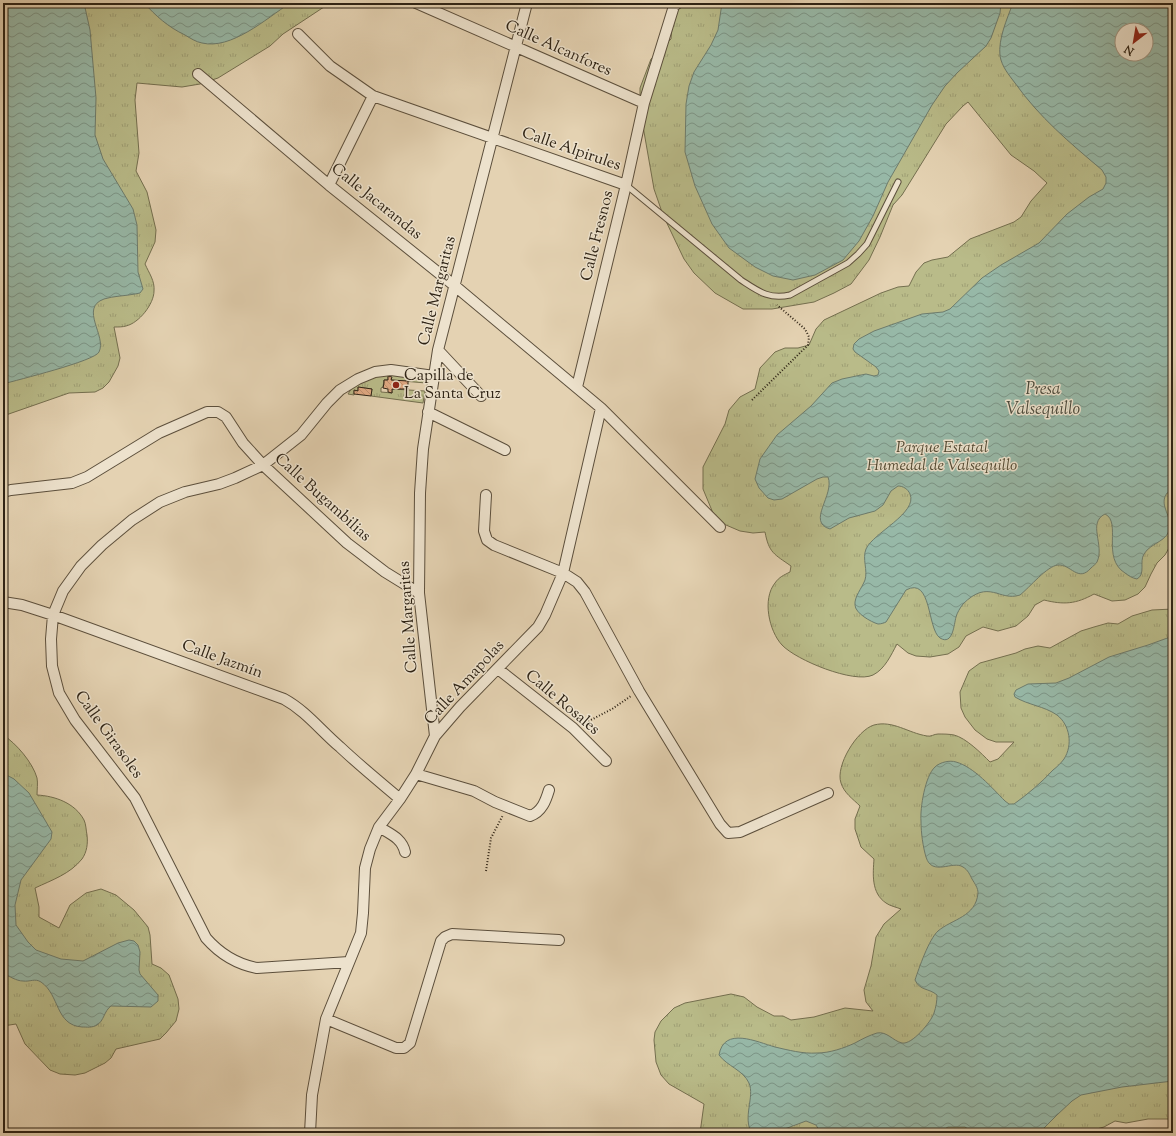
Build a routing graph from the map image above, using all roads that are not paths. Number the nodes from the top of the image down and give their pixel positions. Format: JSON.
{"nodes":[{"id":1,"x":416,"y":3,"type":"edge"},
{"id":2,"x":527,"y":3,"type":"edge"},
{"id":3,"x":673,"y":4,"type":"edge"},
{"id":4,"x":298,"y":34,"type":"dead end"},
{"id":5,"x":516,"y":47,"type":"junction"},
{"id":6,"x":198,"y":74,"type":"dead end"},
{"id":7,"x":373,"y":96,"type":"junction"},
{"id":8,"x":644,"y":103,"type":"junction"},
{"id":9,"x":492,"y":139,"type":"junction"},
{"id":10,"x":898,"y":182,"type":"dead end"},
{"id":11,"x":329,"y":185,"type":"junction"},
{"id":12,"x":626,"y":186,"type":"junction"},
{"id":13,"x":455,"y":286,"type":"junction"},
{"id":14,"x":438,"y":350,"type":"junction"},
{"id":15,"x":434,"y":376,"type":"junction"},
{"id":16,"x":577,"y":387,"type":"junction"},
{"id":17,"x":481,"y":396,"type":"dead end"},
{"id":18,"x":601,"y":408,"type":"junction"},
{"id":19,"x":428,"y":412,"type":"junction"},
{"id":20,"x":505,"y":450,"type":"dead end"},
{"id":21,"x":263,"y":465,"type":"junction"},
{"id":22,"x":3,"y":492,"type":"edge"},
{"id":23,"x":486,"y":495,"type":"dead end"},
{"id":24,"x":720,"y":527,"type":"dead end"},
{"id":25,"x":563,"y":573,"type":"junction"},
{"id":26,"x":419,"y":593,"type":"junction"},
{"id":27,"x":3,"y":602,"type":"edge"},
{"id":28,"x":53,"y":615,"type":"junction"},
{"id":29,"x":498,"y":669,"type":"junction"},
{"id":30,"x":435,"y":736,"type":"junction"},
{"id":31,"x":606,"y":762,"type":"dead end"},
{"id":32,"x":416,"y":774,"type":"junction"},
{"id":33,"x":549,"y":790,"type":"dead end"},
{"id":34,"x":828,"y":793,"type":"dead end"},
{"id":35,"x":400,"y":799,"type":"junction"},
{"id":36,"x":379,"y":827,"type":"junction"},
{"id":37,"x":405,"y":852,"type":"dead end"},
{"id":38,"x":559,"y":940,"type":"dead end"},
{"id":39,"x":349,"y":962,"type":"junction"},
{"id":40,"x":326,"y":1019,"type":"junction"},
{"id":41,"x":310,"y":1133,"type":"edge"}],
"edges":[{"from":1,"to":5,"type":"street","name":"Calle Alcanfores"},
{"from":2,"to":5,"type":"street","name":"Calle Margaritas"},
{"from":3,"to":8,"type":"street","name":"Calle Fresnos"},
{"from":4,"to":7,"type":"street","name":"Calle Alpirules"},
{"from":5,"to":8,"type":"street","name":"Calle Alcanfores"},
{"from":5,"to":9,"type":"street","name":"Calle Margaritas"},
{"from":6,"to":11,"type":"street","name":"Calle Jacarandas"},
{"from":7,"to":9,"type":"street","name":"Calle Alpirules"},
{"from":7,"to":11,"type":"street"},
{"from":8,"to":12,"type":"street","name":"Calle Fresnos"},
{"from":9,"to":12,"type":"street","name":"Calle Alpirules"},
{"from":9,"to":13,"type":"street","name":"Calle Margaritas"},
{"from":10,"to":12,"type":"lane","name":"Calle Alpirules"},
{"from":11,"to":13,"type":"street","name":"Calle Jacarandas"},
{"from":12,"to":16,"type":"street","name":"Calle Fresnos"},
{"from":13,"to":14,"type":"street","name":"Calle Margaritas"},
{"from":13,"to":16,"type":"street","name":"Calle Jacarandas"},
{"from":14,"to":15,"type":"street","name":"Calle Margaritas"},
{"from":14,"to":17,"type":"street"},
{"from":15,"to":19,"type":"street","name":"Calle Margaritas"},
{"from":15,"to":21,"type":"street","name":"Calle Girasoles"},
{"from":16,"to":18,"type":"street","name":"Calle Jacarandas"},
{"from":18,"to":24,"type":"street","name":"Calle Jacarandas"},
{"from":18,"to":25,"type":"street","name":"Calle Amapolas"},
{"from":19,"to":20,"type":"street"},
{"from":19,"to":26,"type":"street","name":"Calle Margaritas"},
{"from":21,"to":22,"type":"street","name":"Calle Bugambilias"},
{"from":21,"to":26,"type":"street","name":"Calle Bugambilias"},
{"from":21,"to":28,"type":"street","name":"Calle Girasoles"},
{"from":23,"to":25,"type":"street"},
{"from":25,"to":29,"type":"street","name":"Calle Amapolas"},
{"from":25,"to":34,"type":"street"},
{"from":26,"to":30,"type":"street","name":"Calle Margaritas"},
{"from":27,"to":28,"type":"street","name":"Calle Jazmín"},
{"from":28,"to":35,"type":"street","name":"Calle Jazmín"},
{"from":28,"to":39,"type":"street","name":"Calle Girasoles"},
{"from":29,"to":30,"type":"street","name":"Calle Amapolas"},
{"from":29,"to":31,"type":"street","name":"Calle Rosales"},
{"from":30,"to":32,"type":"street","name":"Calle Amapolas"},
{"from":32,"to":33,"type":"street"},
{"from":32,"to":35,"type":"street","name":"Calle Amapolas"},
{"from":35,"to":36,"type":"street","name":"Calle Amapolas"},
{"from":36,"to":37,"type":"street"},
{"from":36,"to":39,"type":"street","name":"Calle Amapolas"},
{"from":38,"to":40,"type":"street"},
{"from":39,"to":40,"type":"street","name":"Calle Amapolas"},
{"from":40,"to":41,"type":"street","name":"Calle Amapolas"}]}
